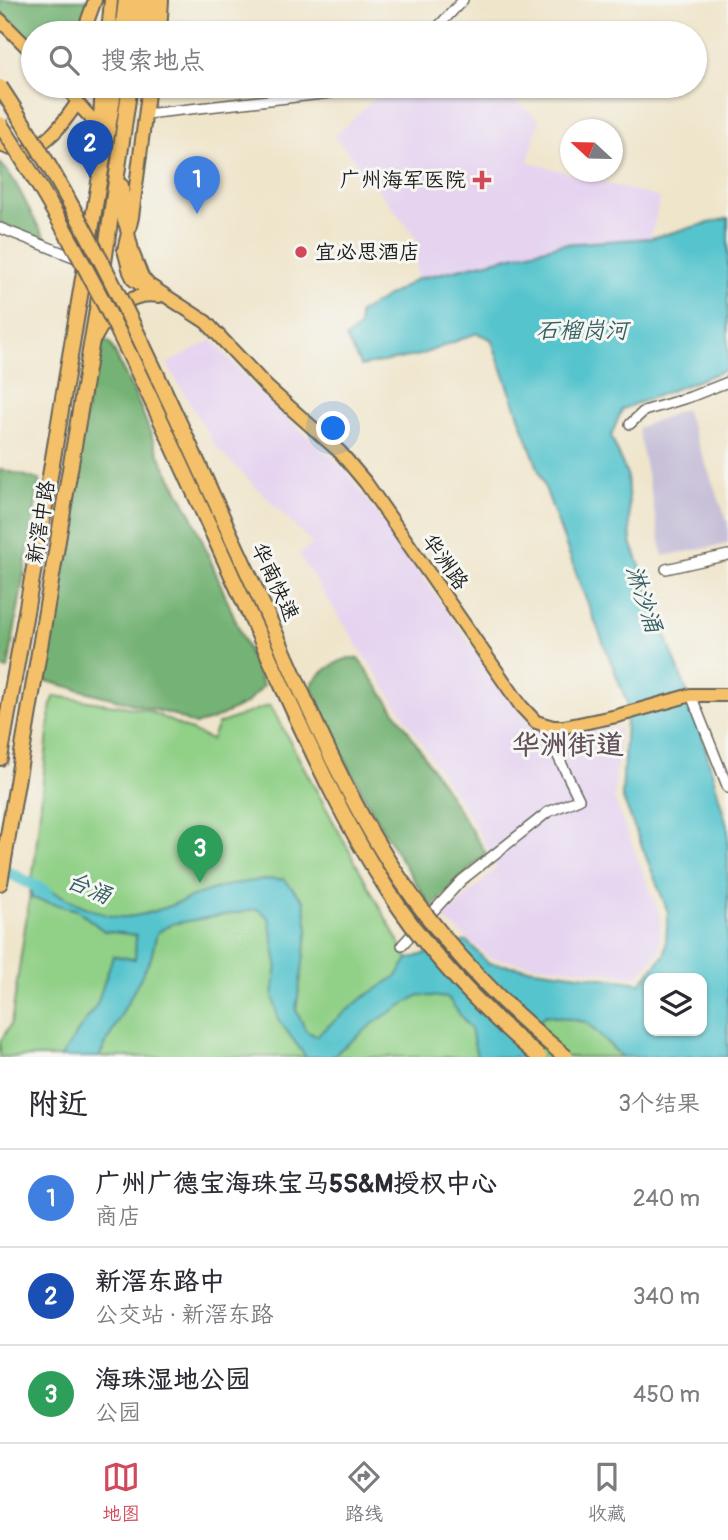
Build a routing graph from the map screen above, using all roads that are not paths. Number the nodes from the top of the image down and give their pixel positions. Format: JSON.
{"nodes":[{"id":1,"x":95,"y":0,"type":"edge"},
{"id":2,"x":111,"y":0,"type":"edge"},
{"id":3,"x":162,"y":0,"type":"edge"},
{"id":4,"x":463,"y":0,"type":"edge"},
{"id":5,"x":137,"y":3,"type":"edge"},
{"id":6,"x":0,"y":20,"type":"edge"},
{"id":7,"x":87,"y":21,"type":"edge"},
{"id":8,"x":109,"y":21,"type":"edge"},
{"id":9,"x":128,"y":21,"type":"edge"},
{"id":10,"x":136,"y":21,"type":"edge"},
{"id":11,"x":144,"y":21,"type":"edge"},
{"id":12,"x":161,"y":21,"type":"edge"},
{"id":13,"x":443,"y":21,"type":"edge"},
{"id":14,"x":21,"y":41,"type":"edge"},
{"id":15,"x":0,"y":87,"type":"edge"},
{"id":16,"x":73,"y":98,"type":"edge"},
{"id":17,"x":75,"y":98,"type":"edge"},
{"id":18,"x":95,"y":98,"type":"edge"},
{"id":19,"x":100,"y":98,"type":"edge"},
{"id":20,"x":113,"y":98,"type":"edge"},
{"id":21,"x":128,"y":98,"type":"edge"},
{"id":22,"x":141,"y":98,"type":"edge"},
{"id":23,"x":146,"y":98,"type":"edge"},
{"id":24,"x":294,"y":98,"type":"edge"},
{"id":25,"x":77,"y":103,"type":"junction"},
{"id":26,"x":141,"y":119,"type":"junction"},
{"id":27,"x":0,"y":124,"type":"edge"},
{"id":28,"x":97,"y":142,"type":"junction"},
{"id":29,"x":0,"y":145,"type":"edge"},
{"id":30,"x":119,"y":167,"type":"junction"},
{"id":31,"x":96,"y":206,"type":"junction"},
{"id":32,"x":0,"y":228,"type":"edge"},
{"id":33,"x":126,"y":228,"type":"junction"},
{"id":34,"x":86,"y":262,"type":"junction"},
{"id":35,"x":169,"y":299,"type":"junction"},
{"id":36,"x":88,"y":363,"type":"junction"},
{"id":37,"x":728,"y":382,"type":"edge"},
{"id":38,"x":630,"y":424,"type":"dead end"},
{"id":39,"x":728,"y":555,"type":"edge"},
{"id":40,"x":666,"y":569,"type":"dead end"},
{"id":41,"x":691,"y":695,"type":"junction"},
{"id":42,"x":728,"y":695,"type":"edge"},
{"id":43,"x":542,"y":724,"type":"junction"},
{"id":44,"x":0,"y":758,"type":"edge"},
{"id":45,"x":728,"y":788,"type":"edge"},
{"id":46,"x":0,"y":883,"type":"edge"},
{"id":47,"x":402,"y":945,"type":"dead end"},
{"id":48,"x":539,"y":1057,"type":"edge"},
{"id":49,"x":565,"y":1057,"type":"edge"}],
"edges":[{"from":1,"to":7,"type":"main road"},
{"from":2,"to":8,"type":"main road"},
{"from":3,"to":12,"type":"main road"},
{"from":4,"to":13,"type":"street"},
{"from":5,"to":9,"type":"highway"},
{"from":5,"to":10,"type":"highway"},
{"from":5,"to":11,"type":"main road"},
{"from":6,"to":14,"type":"main road"},
{"from":15,"to":49,"type":"highway","name":"华南快速","bridge":true},
{"from":16,"to":25,"type":"main road"},
{"from":17,"to":25,"type":"main road"},
{"from":18,"to":25,"type":"main road"},
{"from":19,"to":28,"type":"main road"},
{"from":20,"to":31,"type":"highway","name":"新滘中路"},
{"from":21,"to":30,"type":"highway"},
{"from":22,"to":26,"type":"main road"},
{"from":23,"to":26,"type":"main road"},
{"from":24,"to":26,"type":"street"},
{"from":25,"to":28,"type":"main road"},
{"from":25,"to":29,"type":"main road"},
{"from":26,"to":30,"type":"highway"},
{"from":26,"to":33,"type":"main road"},
{"from":27,"to":48,"type":"highway","name":"华南快速","bridge":true},
{"from":28,"to":31,"type":"main road"},
{"from":30,"to":33,"type":"highway"},
{"from":30,"to":36,"type":"highway","name":"新滘中路"},
{"from":31,"to":34,"type":"highway","name":"新滘中路"},
{"from":32,"to":34,"type":"street"},
{"from":33,"to":35,"type":"main road","name":"华洲路"},
{"from":34,"to":44,"type":"highway","name":"新滘中路"},
{"from":35,"to":36,"type":"main road"},
{"from":35,"to":43,"type":"main road","name":"华洲路"},
{"from":36,"to":46,"type":"highway","name":"新滘中路"},
{"from":37,"to":38,"type":"street"},
{"from":39,"to":40,"type":"street"},
{"from":41,"to":42,"type":"main road"},
{"from":41,"to":43,"type":"main road"},
{"from":41,"to":45,"type":"street"},
{"from":43,"to":47,"type":"street"}]}
